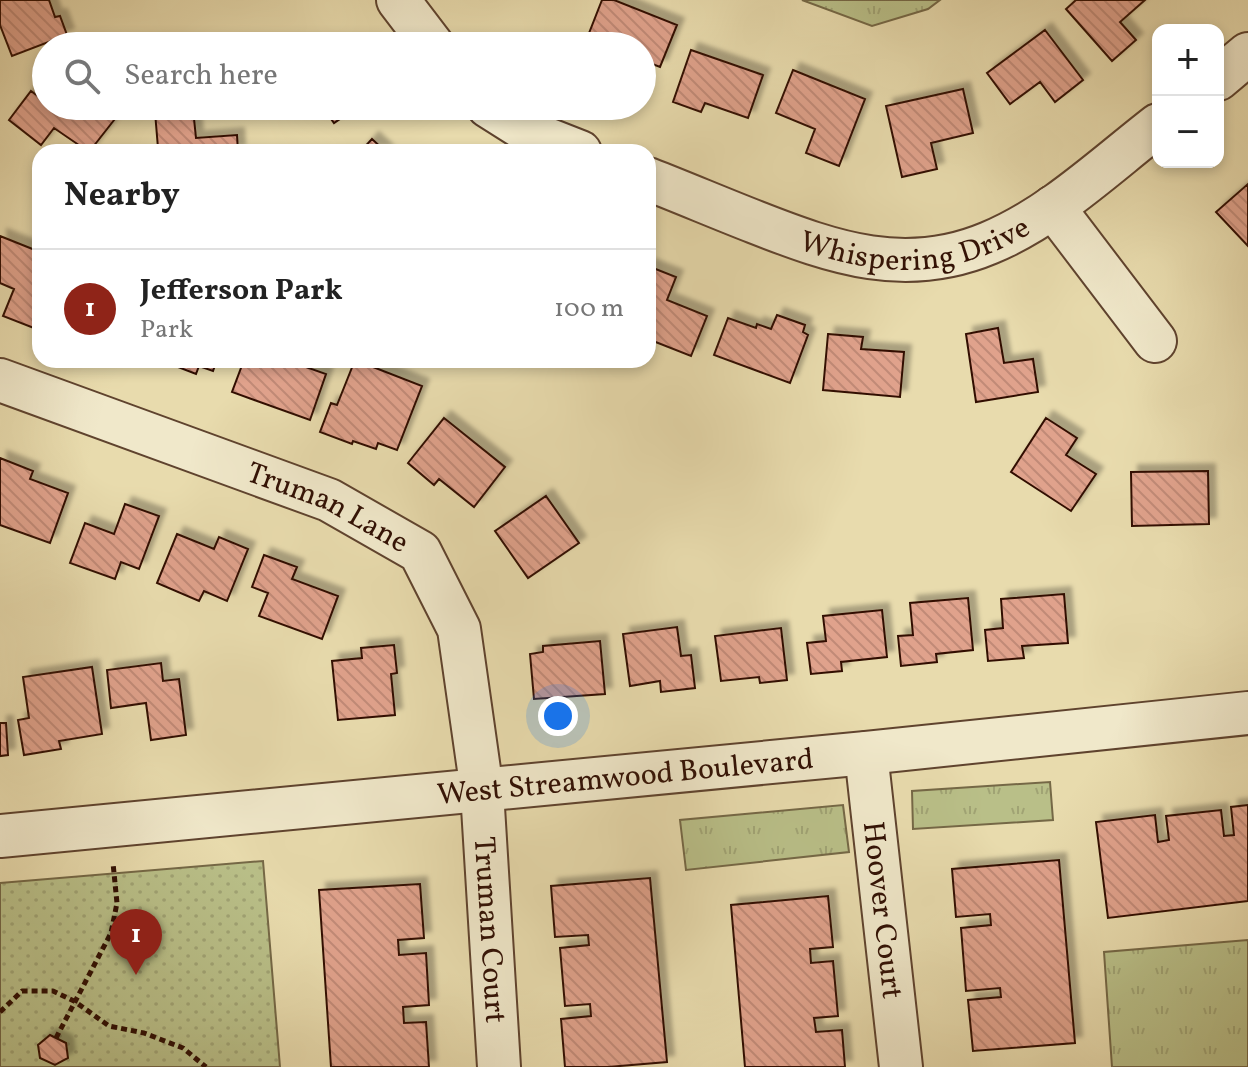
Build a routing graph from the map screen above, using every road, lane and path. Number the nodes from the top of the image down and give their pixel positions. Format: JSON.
{"nodes":[{"id":1,"x":398,"y":0,"type":"edge"},
{"id":2,"x":422,"y":32,"type":"edge"},
{"id":3,"x":1248,"y":54,"type":"edge"},
{"id":4,"x":1224,"y":74,"type":"edge"},
{"id":5,"x":510,"y":120,"type":"edge"},
{"id":6,"x":1152,"y":130,"type":"edge"},
{"id":7,"x":560,"y":144,"type":"edge"},
{"id":8,"x":656,"y":182,"type":"edge"},
{"id":9,"x":1053,"y":207,"type":"junction"},
{"id":10,"x":1155,"y":341,"type":"dead end"},
{"id":11,"x":0,"y":380,"type":"edge"},
{"id":12,"x":1248,"y":713,"type":"edge"},
{"id":13,"x":866,"y":753,"type":"junction"},
{"id":14,"x":482,"y":791,"type":"junction"},
{"id":15,"x":111,"y":826,"type":"junction"},
{"id":16,"x":0,"y":836,"type":"edge"},
{"id":17,"x":74,"y":1001,"type":"junction"},
{"id":18,"x":0,"y":1012,"type":"edge"},
{"id":19,"x":56,"y":1038,"type":"dead end"},
{"id":20,"x":206,"y":1067,"type":"edge"},
{"id":21,"x":499,"y":1067,"type":"edge"},
{"id":22,"x":901,"y":1067,"type":"edge"}],
"edges":[{"from":1,"to":2,"type":"street"},
{"from":3,"to":4,"type":"street"},
{"from":5,"to":7,"type":"street"},
{"from":6,"to":9,"type":"street","name":"Whispering Drive"},
{"from":8,"to":9,"type":"street","name":"Whispering Drive"},
{"from":9,"to":10,"type":"street"},
{"from":11,"to":14,"type":"street","name":"Truman Lane"},
{"from":12,"to":13,"type":"street","name":"West Streamwood Boulevard"},
{"from":13,"to":14,"type":"street","name":"West Streamwood Boulevard"},
{"from":13,"to":22,"type":"street","name":"Hoover Court"},
{"from":14,"to":15,"type":"street","name":"West Streamwood Boulevard"},
{"from":14,"to":21,"type":"street","name":"Truman Court"},
{"from":15,"to":16,"type":"street","name":"West Streamwood Boulevard"},
{"from":15,"to":17,"type":"path"},
{"from":17,"to":18,"type":"path"},
{"from":17,"to":19,"type":"path"},
{"from":17,"to":20,"type":"path"}]}
